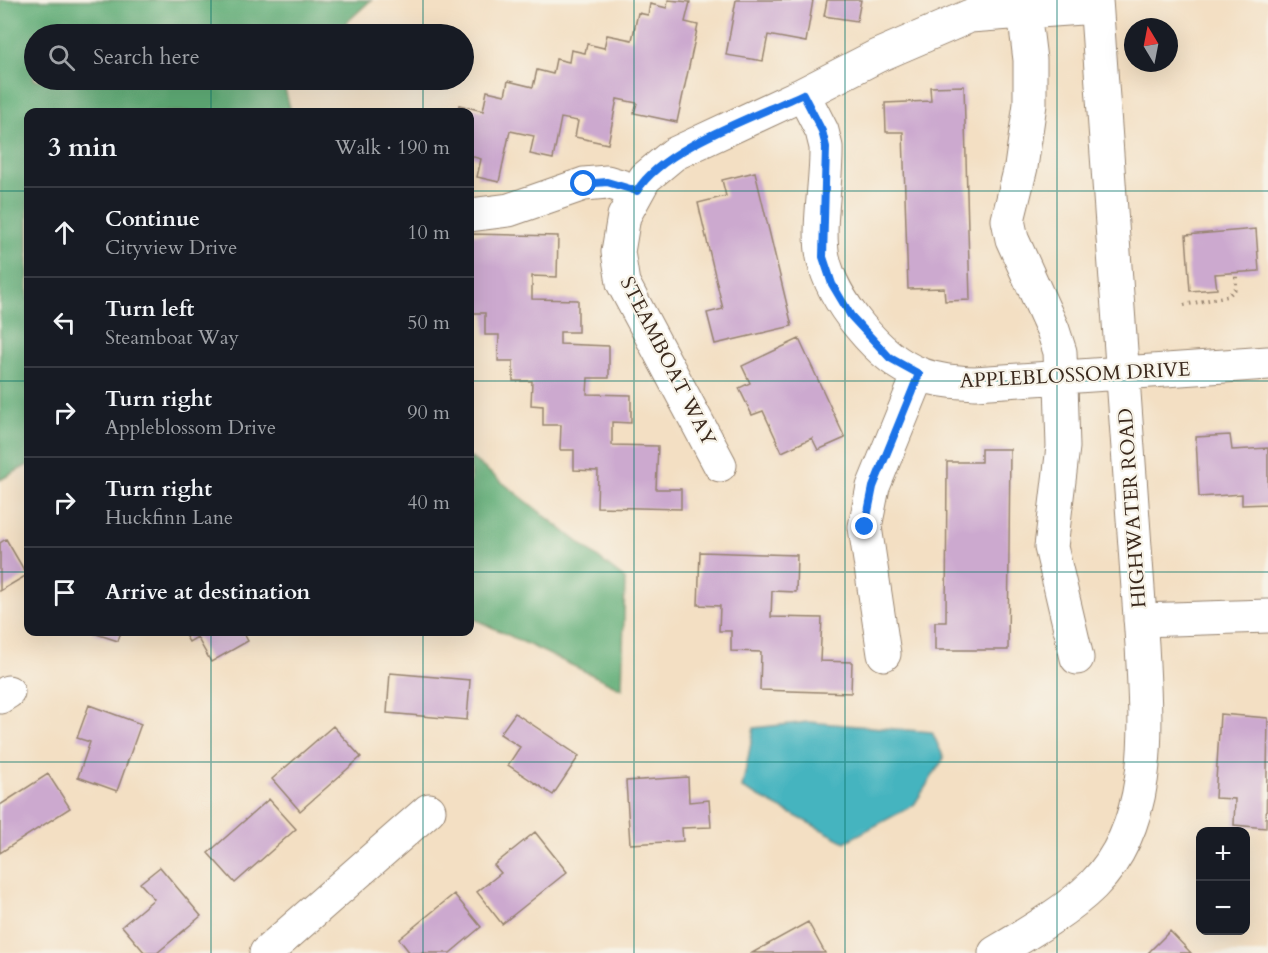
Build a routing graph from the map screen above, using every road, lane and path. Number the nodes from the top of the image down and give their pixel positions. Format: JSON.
{"nodes":[{"id":1,"x":1096,"y":3,"type":"edge"},
{"id":2,"x":1024,"y":11,"type":"junction"},
{"id":3,"x":803,"y":94,"type":"junction"},
{"id":4,"x":637,"y":191,"type":"junction"},
{"id":5,"x":474,"y":214,"type":"edge"},
{"id":6,"x":1236,"y":273,"type":"dead end"},
{"id":7,"x":1184,"y":305,"type":"dead end"},
{"id":8,"x":1268,"y":363,"type":"edge"},
{"id":9,"x":1122,"y":373,"type":"junction"},
{"id":10,"x":919,"y":374,"type":"junction"},
{"id":11,"x":1063,"y":376,"type":"junction"},
{"id":12,"x":720,"y":465,"type":"dead end"},
{"id":13,"x":1268,"y":616,"type":"edge"},
{"id":14,"x":1140,"y":620,"type":"junction"},
{"id":15,"x":884,"y":654,"type":"dead end"},
{"id":16,"x":1077,"y":658,"type":"dead end"},
{"id":17,"x":429,"y":810,"type":"dead end"},
{"id":18,"x":267,"y":953,"type":"edge"},
{"id":19,"x":995,"y":953,"type":"edge"}],
"edges":[{"from":1,"to":2,"type":"street","name":"STEAMBOAT WAY"},
{"from":1,"to":9,"type":"street","name":"HIGHWATER ROAD"},
{"from":2,"to":3,"type":"street","name":"STEAMBOAT WAY"},
{"from":2,"to":11,"type":"street"},
{"from":3,"to":4,"type":"street","name":"STEAMBOAT WAY"},
{"from":3,"to":10,"type":"street","name":"APPLEBLOSSOM DRIVE"},
{"from":4,"to":5,"type":"street"},
{"from":4,"to":12,"type":"street","name":"STEAMBOAT WAY"},
{"from":6,"to":7,"type":"path"},
{"from":8,"to":9,"type":"street","name":"APPLEBLOSSOM DRIVE"},
{"from":9,"to":11,"type":"street","name":"APPLEBLOSSOM DRIVE"},
{"from":9,"to":14,"type":"street","name":"HIGHWATER ROAD"},
{"from":10,"to":11,"type":"street","name":"APPLEBLOSSOM DRIVE"},
{"from":10,"to":15,"type":"street"},
{"from":11,"to":16,"type":"street"},
{"from":13,"to":14,"type":"street"},
{"from":14,"to":19,"type":"street","name":"HIGHWATER ROAD"},
{"from":17,"to":18,"type":"street"}]}
